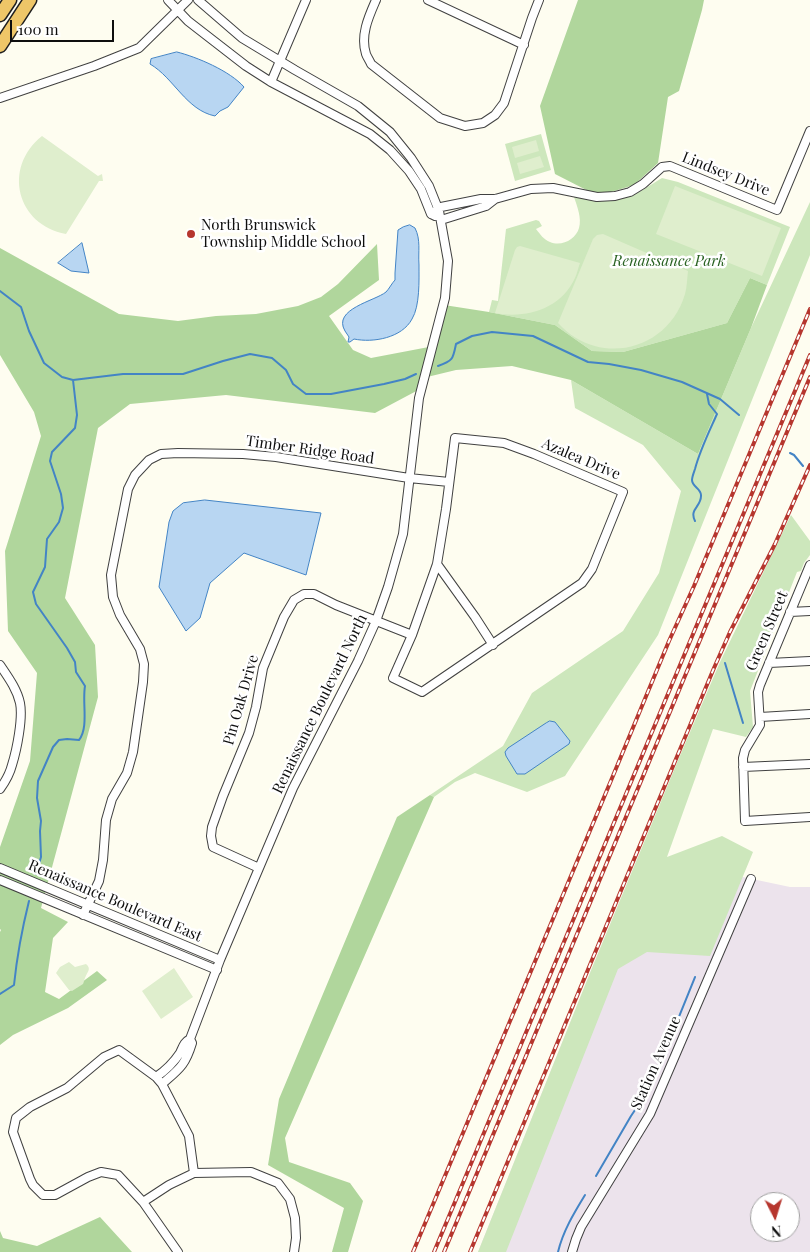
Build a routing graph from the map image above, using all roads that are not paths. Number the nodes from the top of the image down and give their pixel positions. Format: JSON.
{"nodes":[{"id":1,"x":10,"y":0,"type":"edge"},
{"id":2,"x":30,"y":0,"type":"edge"},
{"id":3,"x":168,"y":0,"type":"edge"},
{"id":4,"x":188,"y":0,"type":"edge"},
{"id":5,"x":198,"y":0,"type":"edge"},
{"id":6,"x":306,"y":0,"type":"edge"},
{"id":7,"x":376,"y":0,"type":"edge"},
{"id":8,"x":428,"y":0,"type":"edge"},
{"id":9,"x":539,"y":0,"type":"edge"},
{"id":10,"x":178,"y":11,"type":"junction"},
{"id":11,"x":0,"y":16,"type":"edge"},
{"id":12,"x":524,"y":45,"type":"junction"},
{"id":13,"x":0,"y":46,"type":"edge"},
{"id":14,"x":279,"y":61,"type":"junction"},
{"id":15,"x":271,"y":82,"type":"junction"},
{"id":16,"x":0,"y":98,"type":"edge"},
{"id":17,"x":810,"y":132,"type":"edge"},
{"id":18,"x":495,"y":199,"type":"junction"},
{"id":19,"x":438,"y":209,"type":"junction"},
{"id":20,"x":431,"y":214,"type":"junction"},
{"id":21,"x":441,"y":220,"type":"junction"},
{"id":22,"x":409,"y":478,"type":"junction"},
{"id":23,"x":450,"y":482,"type":"junction"},
{"id":24,"x":438,"y":564,"type":"junction"},
{"id":25,"x":810,"y":565,"type":"edge"},
{"id":26,"x":810,"y":611,"type":"edge"},
{"id":27,"x":790,"y":612,"type":"junction"},
{"id":28,"x":376,"y":621,"type":"junction"},
{"id":29,"x":412,"y":635,"type":"junction"},
{"id":30,"x":493,"y":645,"type":"junction"},
{"id":31,"x":810,"y":661,"type":"edge"},
{"id":32,"x":768,"y":663,"type":"junction"},
{"id":33,"x":0,"y":665,"type":"edge"},
{"id":34,"x":810,"y":714,"type":"edge"},
{"id":35,"x":760,"y":717,"type":"junction"},
{"id":36,"x":810,"y":764,"type":"edge"},
{"id":37,"x":743,"y":768,"type":"junction"},
{"id":38,"x":0,"y":789,"type":"edge"},
{"id":39,"x":810,"y":817,"type":"edge"},
{"id":40,"x":0,"y":868,"type":"edge"},
{"id":41,"x":259,"y":868,"type":"junction"},
{"id":42,"x":751,"y":879,"type":"dead end"},
{"id":43,"x":0,"y":880,"type":"edge"},
{"id":44,"x":88,"y":905,"type":"junction"},
{"id":45,"x":83,"y":915,"type":"junction"},
{"id":46,"x":220,"y":960,"type":"junction"},
{"id":47,"x":217,"y":970,"type":"junction"},
{"id":48,"x":190,"y":1039,"type":"junction"},
{"id":49,"x":156,"y":1077,"type":"junction"},
{"id":50,"x":162,"y":1084,"type":"junction"},
{"id":51,"x":194,"y":1173,"type":"junction"},
{"id":52,"x":143,"y":1202,"type":"junction"},
{"id":53,"x":178,"y":1252,"type":"edge"},
{"id":54,"x":294,"y":1252,"type":"edge"},
{"id":55,"x":572,"y":1252,"type":"edge"}],
"edges":[{"from":1,"to":11,"type":"highway"},
{"from":2,"to":13,"type":"highway"},
{"from":3,"to":10,"type":"street"},
{"from":4,"to":10,"type":"street"},
{"from":5,"to":14,"type":"street","name":"Renaissance Boulevard North"},
{"from":6,"to":14,"type":"street"},
{"from":7,"to":12,"type":"street"},
{"from":8,"to":12,"type":"street"},
{"from":9,"to":12,"type":"street"},
{"from":10,"to":15,"type":"street"},
{"from":10,"to":16,"type":"street"},
{"from":14,"to":15,"type":"street"},
{"from":14,"to":19,"type":"street","name":"Renaissance Boulevard North"},
{"from":15,"to":20,"type":"street"},
{"from":17,"to":18,"type":"street","name":"Lindsey Drive"},
{"from":18,"to":19,"type":"street","name":"Lindsey Drive"},
{"from":18,"to":21,"type":"street","name":"Lindsey Drive"},
{"from":19,"to":20,"type":"street","name":"Lindsey Drive"},
{"from":19,"to":21,"type":"street","name":"Renaissance Boulevard North"},
{"from":20,"to":21,"type":"street"},
{"from":21,"to":22,"type":"street","name":"Renaissance Boulevard North"},
{"from":22,"to":23,"type":"street"},
{"from":22,"to":28,"type":"street","name":"Renaissance Boulevard North"},
{"from":22,"to":44,"type":"street","name":"Timber Ridge Road"},
{"from":23,"to":24,"type":"street","name":"Azalea Drive"},
{"from":23,"to":30,"type":"street","name":"Azalea Drive"},
{"from":24,"to":29,"type":"street","name":"Azalea Drive"},
{"from":24,"to":30,"type":"street"},
{"from":25,"to":27,"type":"street","name":"Green Street"},
{"from":26,"to":27,"type":"street"},
{"from":27,"to":32,"type":"street","name":"Green Street"},
{"from":28,"to":29,"type":"street"},
{"from":28,"to":41,"type":"street","name":"Renaissance Boulevard North"},
{"from":28,"to":41,"type":"street","name":"Pin Oak Drive"},
{"from":29,"to":30,"type":"street","name":"Azalea Drive"},
{"from":31,"to":32,"type":"street"},
{"from":32,"to":35,"type":"street","name":"Green Street"},
{"from":33,"to":38,"type":"street"},
{"from":34,"to":35,"type":"street"},
{"from":35,"to":37,"type":"street","name":"Green Street"},
{"from":36,"to":37,"type":"street"},
{"from":37,"to":39,"type":"street","name":"Green Street"},
{"from":40,"to":44,"type":"street","name":"Renaissance Boulevard East"},
{"from":41,"to":46,"type":"street","name":"Renaissance Boulevard North"},
{"from":42,"to":55,"type":"street","name":"Station Avenue"},
{"from":43,"to":45,"type":"street","name":"Renaissance Boulevard East"},
{"from":44,"to":45,"type":"street","name":"Timber Ridge Road"},
{"from":44,"to":46,"type":"street","name":"Renaissance Boulevard East"},
{"from":45,"to":47,"type":"street","name":"Renaissance Boulevard East"},
{"from":46,"to":47,"type":"street","name":"Renaissance Boulevard North"},
{"from":47,"to":48,"type":"street","name":"Renaissance Boulevard North"},
{"from":48,"to":49,"type":"street","name":"Renaissance Boulevard North"},
{"from":48,"to":50,"type":"street","name":"Renaissance Boulevard North"},
{"from":49,"to":50,"type":"street"},
{"from":49,"to":52,"type":"street"},
{"from":50,"to":51,"type":"street"},
{"from":51,"to":52,"type":"street"},
{"from":51,"to":54,"type":"street"},
{"from":52,"to":53,"type":"street"}]}
